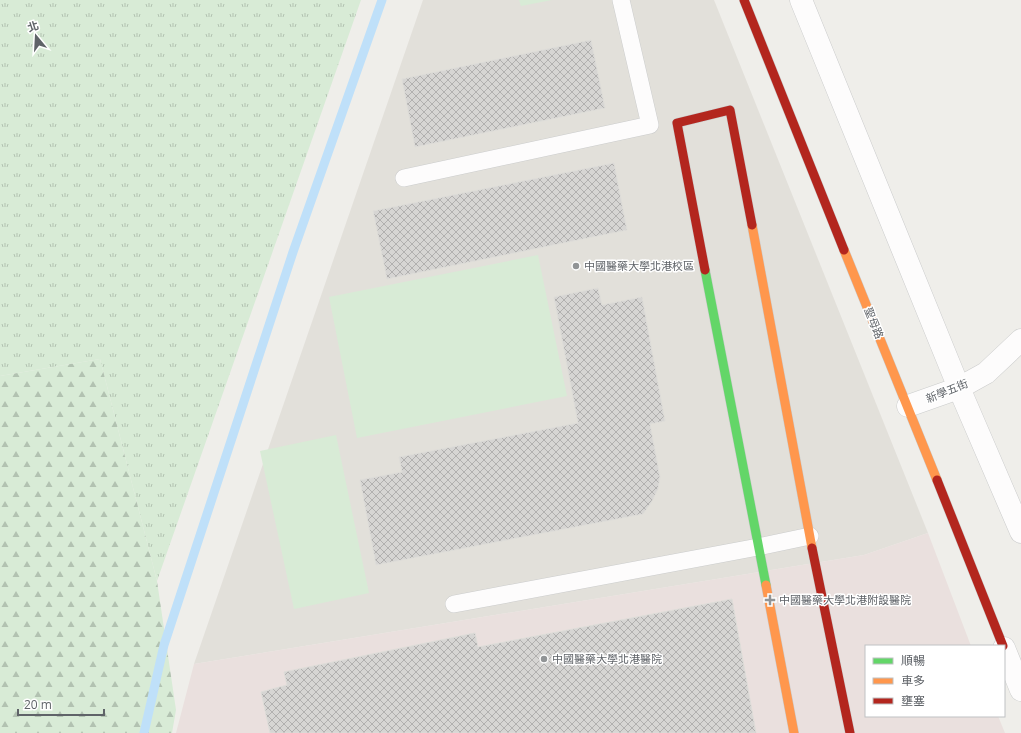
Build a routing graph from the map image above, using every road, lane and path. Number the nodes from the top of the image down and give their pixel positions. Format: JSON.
{"nodes":[{"id":1,"x":621,"y":0,"type":"edge"},
{"id":2,"x":744,"y":0,"type":"edge"},
{"id":3,"x":801,"y":0,"type":"edge"},
{"id":4,"x":677,"y":123,"type":"junction"},
{"id":5,"x":650,"y":125,"type":"junction"},
{"id":6,"x":404,"y":178,"type":"dead end"},
{"id":7,"x":1021,"y":340,"type":"edge"},
{"id":8,"x":959,"y":388,"type":"junction"},
{"id":9,"x":908,"y":406,"type":"junction"},
{"id":10,"x":1021,"y":532,"type":"edge"},
{"id":11,"x":810,"y":536,"type":"junction"},
{"id":12,"x":758,"y":547,"type":"junction"},
{"id":13,"x":454,"y":604,"type":"dead end"},
{"id":14,"x":1003,"y":645,"type":"edge"},
{"id":15,"x":1005,"y":650,"type":"edge"},
{"id":16,"x":1021,"y":690,"type":"edge"},
{"id":17,"x":794,"y":733,"type":"edge"},
{"id":18,"x":850,"y":733,"type":"edge"}],
"edges":[{"from":1,"to":5,"type":"lane"},
{"from":2,"to":9,"type":"street","name":"聖母路"},
{"from":3,"to":8,"type":"street"},
{"from":4,"to":5,"type":"lane"},
{"from":4,"to":11,"type":"street"},
{"from":4,"to":12,"type":"street"},
{"from":5,"to":6,"type":"lane"},
{"from":7,"to":8,"type":"street","name":"新學五街"},
{"from":8,"to":9,"type":"street","name":"新學五街"},
{"from":8,"to":10,"type":"street"},
{"from":9,"to":14,"type":"street","name":"聖母路"},
{"from":11,"to":12,"type":"lane"},
{"from":11,"to":18,"type":"street"},
{"from":12,"to":13,"type":"lane"},
{"from":12,"to":17,"type":"street"},
{"from":15,"to":16,"type":"street","name":"聖母路"}]}
